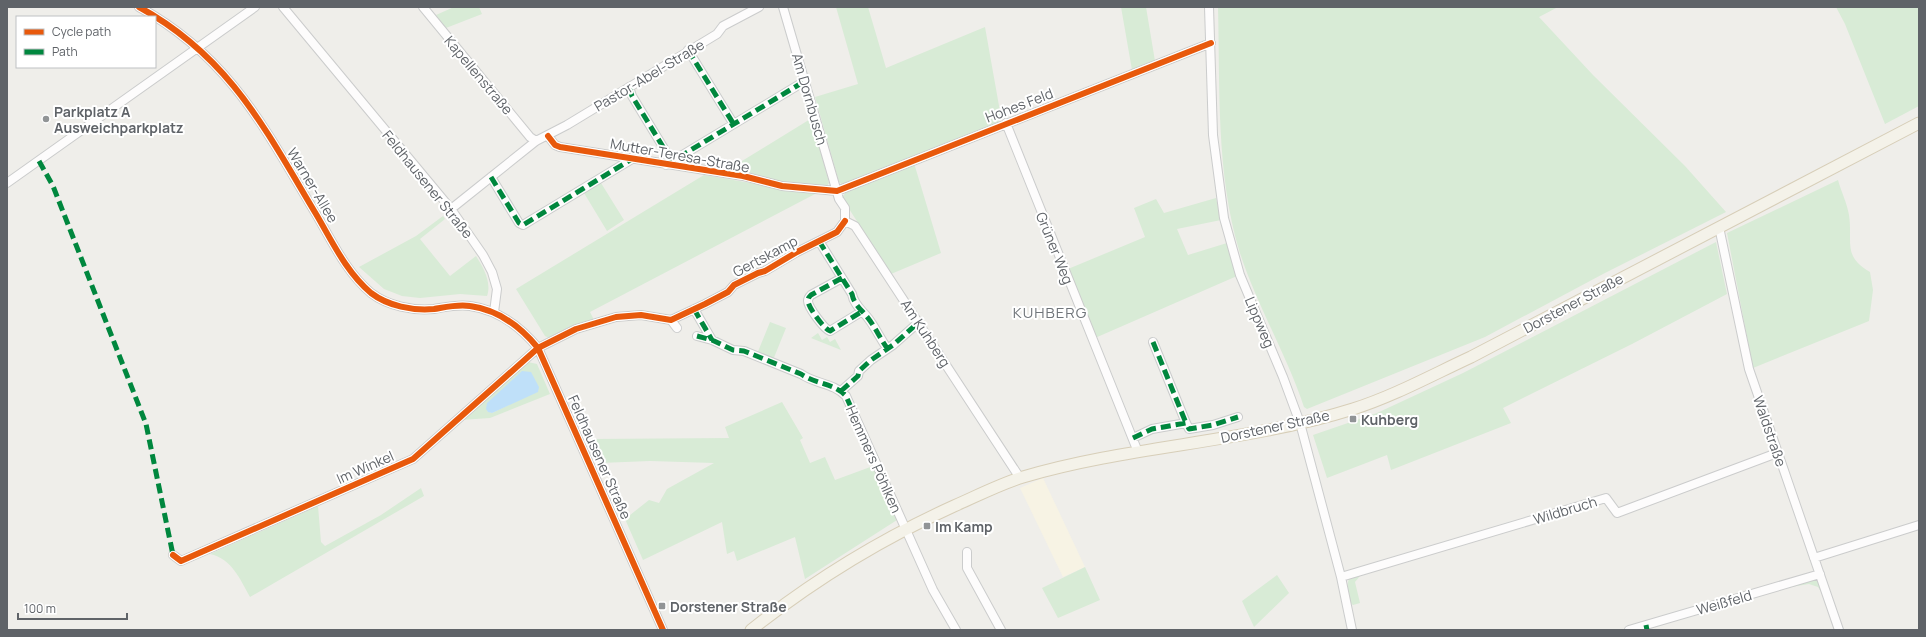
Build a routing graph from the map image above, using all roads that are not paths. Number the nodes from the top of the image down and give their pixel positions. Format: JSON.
{"nodes":[{"id":1,"x":139,"y":7,"type":"edge"},
{"id":2,"x":255,"y":7,"type":"edge"},
{"id":3,"x":283,"y":7,"type":"edge"},
{"id":4,"x":423,"y":7,"type":"edge"},
{"id":5,"x":759,"y":7,"type":"edge"},
{"id":6,"x":783,"y":7,"type":"edge"},
{"id":7,"x":1209,"y":7,"type":"edge"},
{"id":8,"x":155,"y":16,"type":"edge"},
{"id":9,"x":156,"y":17,"type":"edge"},
{"id":10,"x":1211,"y":43,"type":"junction"},
{"id":11,"x":198,"y":48,"type":"junction"},
{"id":12,"x":688,"y":50,"type":"junction"},
{"id":13,"x":805,"y":81,"type":"junction"},
{"id":14,"x":629,"y":87,"type":"junction"},
{"id":15,"x":733,"y":123,"type":"junction"},
{"id":16,"x":1006,"y":123,"type":"junction"},
{"id":17,"x":1919,"y":123,"type":"edge"},
{"id":18,"x":548,"y":136,"type":"junction"},
{"id":19,"x":536,"y":141,"type":"junction"},
{"id":20,"x":632,"y":159,"type":"junction"},
{"id":21,"x":668,"y":162,"type":"junction"},
{"id":22,"x":491,"y":177,"type":"junction"},
{"id":23,"x":7,"y":184,"type":"edge"},
{"id":24,"x":837,"y":191,"type":"junction"},
{"id":25,"x":450,"y":209,"type":"junction"},
{"id":26,"x":845,"y":221,"type":"junction"},
{"id":27,"x":1719,"y":227,"type":"junction"},
{"id":28,"x":819,"y":241,"type":"junction"},
{"id":29,"x":842,"y":278,"type":"junction"},
{"id":30,"x":694,"y":309,"type":"junction"},
{"id":31,"x":494,"y":312,"type":"junction"},
{"id":32,"x":861,"y":312,"type":"junction"},
{"id":33,"x":671,"y":320,"type":"junction"},
{"id":34,"x":919,"y":322,"type":"junction"},
{"id":35,"x":677,"y":328,"type":"dead end"},
{"id":36,"x":697,"y":336,"type":"dead end"},
{"id":37,"x":712,"y":340,"type":"junction"},
{"id":38,"x":1153,"y":342,"type":"dead end"},
{"id":39,"x":538,"y":348,"type":"junction"},
{"id":40,"x":887,"y":348,"type":"junction"},
{"id":41,"x":841,"y":391,"type":"junction"},
{"id":42,"x":1238,"y":416,"type":"dead end"},
{"id":43,"x":1300,"y":422,"type":"junction"},
{"id":44,"x":1186,"y":423,"type":"junction"},
{"id":45,"x":1133,"y":438,"type":"junction"},
{"id":46,"x":1138,"y":452,"type":"junction"},
{"id":47,"x":1778,"y":452,"type":"junction"},
{"id":48,"x":1020,"y":478,"type":"junction"},
{"id":49,"x":1919,"y":525,"type":"edge"},
{"id":50,"x":906,"y":529,"type":"junction"},
{"id":51,"x":967,"y":552,"type":"dead end"},
{"id":52,"x":173,"y":556,"type":"dead end"},
{"id":53,"x":1814,"y":558,"type":"junction"},
{"id":54,"x":1820,"y":574,"type":"junction"},
{"id":55,"x":1341,"y":577,"type":"junction"},
{"id":56,"x":663,"y":630,"type":"edge"},
{"id":57,"x":751,"y":630,"type":"edge"},
{"id":58,"x":956,"y":630,"type":"edge"},
{"id":59,"x":1001,"y":630,"type":"edge"},
{"id":60,"x":1352,"y":630,"type":"edge"},
{"id":61,"x":1629,"y":630,"type":"edge"},
{"id":62,"x":1839,"y":630,"type":"edge"}],
"edges":[{"from":1,"to":8,"type":"street","name":"Warner-Allee"},
{"from":2,"to":11,"type":"street"},
{"from":3,"to":25,"type":"street","name":"Feldhausener Straße"},
{"from":4,"to":19,"type":"street","name":"Kapellenstraße"},
{"from":5,"to":12,"type":"street","name":"Pastor-Abel-Straße"},
{"from":6,"to":13,"type":"street","name":"Am Dornbusch"},
{"from":7,"to":10,"type":"street","name":"Lippweg"},
{"from":9,"to":11,"type":"street","name":"Warner-Allee"},
{"from":10,"to":16,"type":"street","name":"Hohes Feld"},
{"from":10,"to":43,"type":"street","name":"Lippweg"},
{"from":11,"to":23,"type":"street"},
{"from":11,"to":31,"type":"street","name":"Warner-Allee"},
{"from":12,"to":14,"type":"street","name":"Pastor-Abel-Straße"},
{"from":12,"to":15,"type":"street"},
{"from":13,"to":15,"type":"street"},
{"from":13,"to":24,"type":"street","name":"Am Dornbusch"},
{"from":14,"to":18,"type":"street","name":"Pastor-Abel-Straße"},
{"from":14,"to":21,"type":"street"},
{"from":15,"to":21,"type":"street"},
{"from":16,"to":24,"type":"street","name":"Hohes Feld"},
{"from":16,"to":45,"type":"street","name":"Grüner Weg"},
{"from":17,"to":27,"type":"main road","name":"Dorstener Straße"},
{"from":18,"to":19,"type":"street","name":"Pastor-Abel-Straße"},
{"from":18,"to":20,"type":"street","name":"Mutter-Teresa-Straße"},
{"from":19,"to":22,"type":"street"},
{"from":20,"to":21,"type":"street","name":"Mutter-Teresa-Straße"},
{"from":20,"to":22,"type":"street","name":"Mutter-Teresa-Straße"},
{"from":21,"to":24,"type":"street","name":"Mutter-Teresa-Straße"},
{"from":22,"to":25,"type":"street"},
{"from":24,"to":26,"type":"street"},
{"from":25,"to":31,"type":"street","name":"Feldhausener Straße"},
{"from":26,"to":28,"type":"street","name":"Gertskamp"},
{"from":26,"to":34,"type":"street","name":"Am Kuhberg"},
{"from":27,"to":43,"type":"main road","name":"Dorstener Straße"},
{"from":27,"to":47,"type":"street","name":"Waldstraße"},
{"from":28,"to":29,"type":"street","name":"Gertskamp"},
{"from":28,"to":30,"type":"street","name":"Gertskamp"},
{"from":29,"to":32,"type":"street","name":"Gertskamp"},
{"from":29,"to":32,"type":"street"},
{"from":30,"to":33,"type":"street","name":"Gertskamp"},
{"from":30,"to":37,"type":"street"},
{"from":31,"to":39,"type":"street","name":"Feldhausener Straße"},
{"from":32,"to":40,"type":"street","name":"Gertskamp"},
{"from":33,"to":35,"type":"street"},
{"from":33,"to":39,"type":"street"},
{"from":34,"to":40,"type":"street","name":"Hemmers Pöhlken"},
{"from":34,"to":48,"type":"street","name":"Am Kuhberg"},
{"from":36,"to":37,"type":"street","name":"Hemmers Pöhlken"},
{"from":37,"to":41,"type":"street","name":"Hemmers Pöhlken"},
{"from":38,"to":44,"type":"street"},
{"from":39,"to":52,"type":"street","name":"Im Winkel"},
{"from":39,"to":56,"type":"street","name":"Feldhausener Straße"},
{"from":40,"to":41,"type":"street","name":"Hemmers Pöhlken"},
{"from":41,"to":50,"type":"street","name":"Hemmers Pöhlken"},
{"from":42,"to":44,"type":"street"},
{"from":43,"to":46,"type":"main road","name":"Dorstener Straße"},
{"from":43,"to":55,"type":"street","name":"Lippweg"},
{"from":44,"to":45,"type":"street"},
{"from":45,"to":46,"type":"street","name":"Grüner Weg"},
{"from":46,"to":48,"type":"main road","name":"Dorstener Straße"},
{"from":47,"to":53,"type":"street","name":"Waldstraße"},
{"from":47,"to":55,"type":"street","name":"Wildbruch"},
{"from":48,"to":50,"type":"main road","name":"Dorstener Straße"},
{"from":49,"to":53,"type":"street"},
{"from":50,"to":57,"type":"main road","name":"Dorstener Straße"},
{"from":50,"to":58,"type":"street"},
{"from":51,"to":59,"type":"street"},
{"from":53,"to":54,"type":"street","name":"Waldstraße"},
{"from":54,"to":61,"type":"street","name":"Weißfeld"},
{"from":54,"to":62,"type":"street","name":"Waldstraße"},
{"from":55,"to":60,"type":"street","name":"Lippweg"}]}
